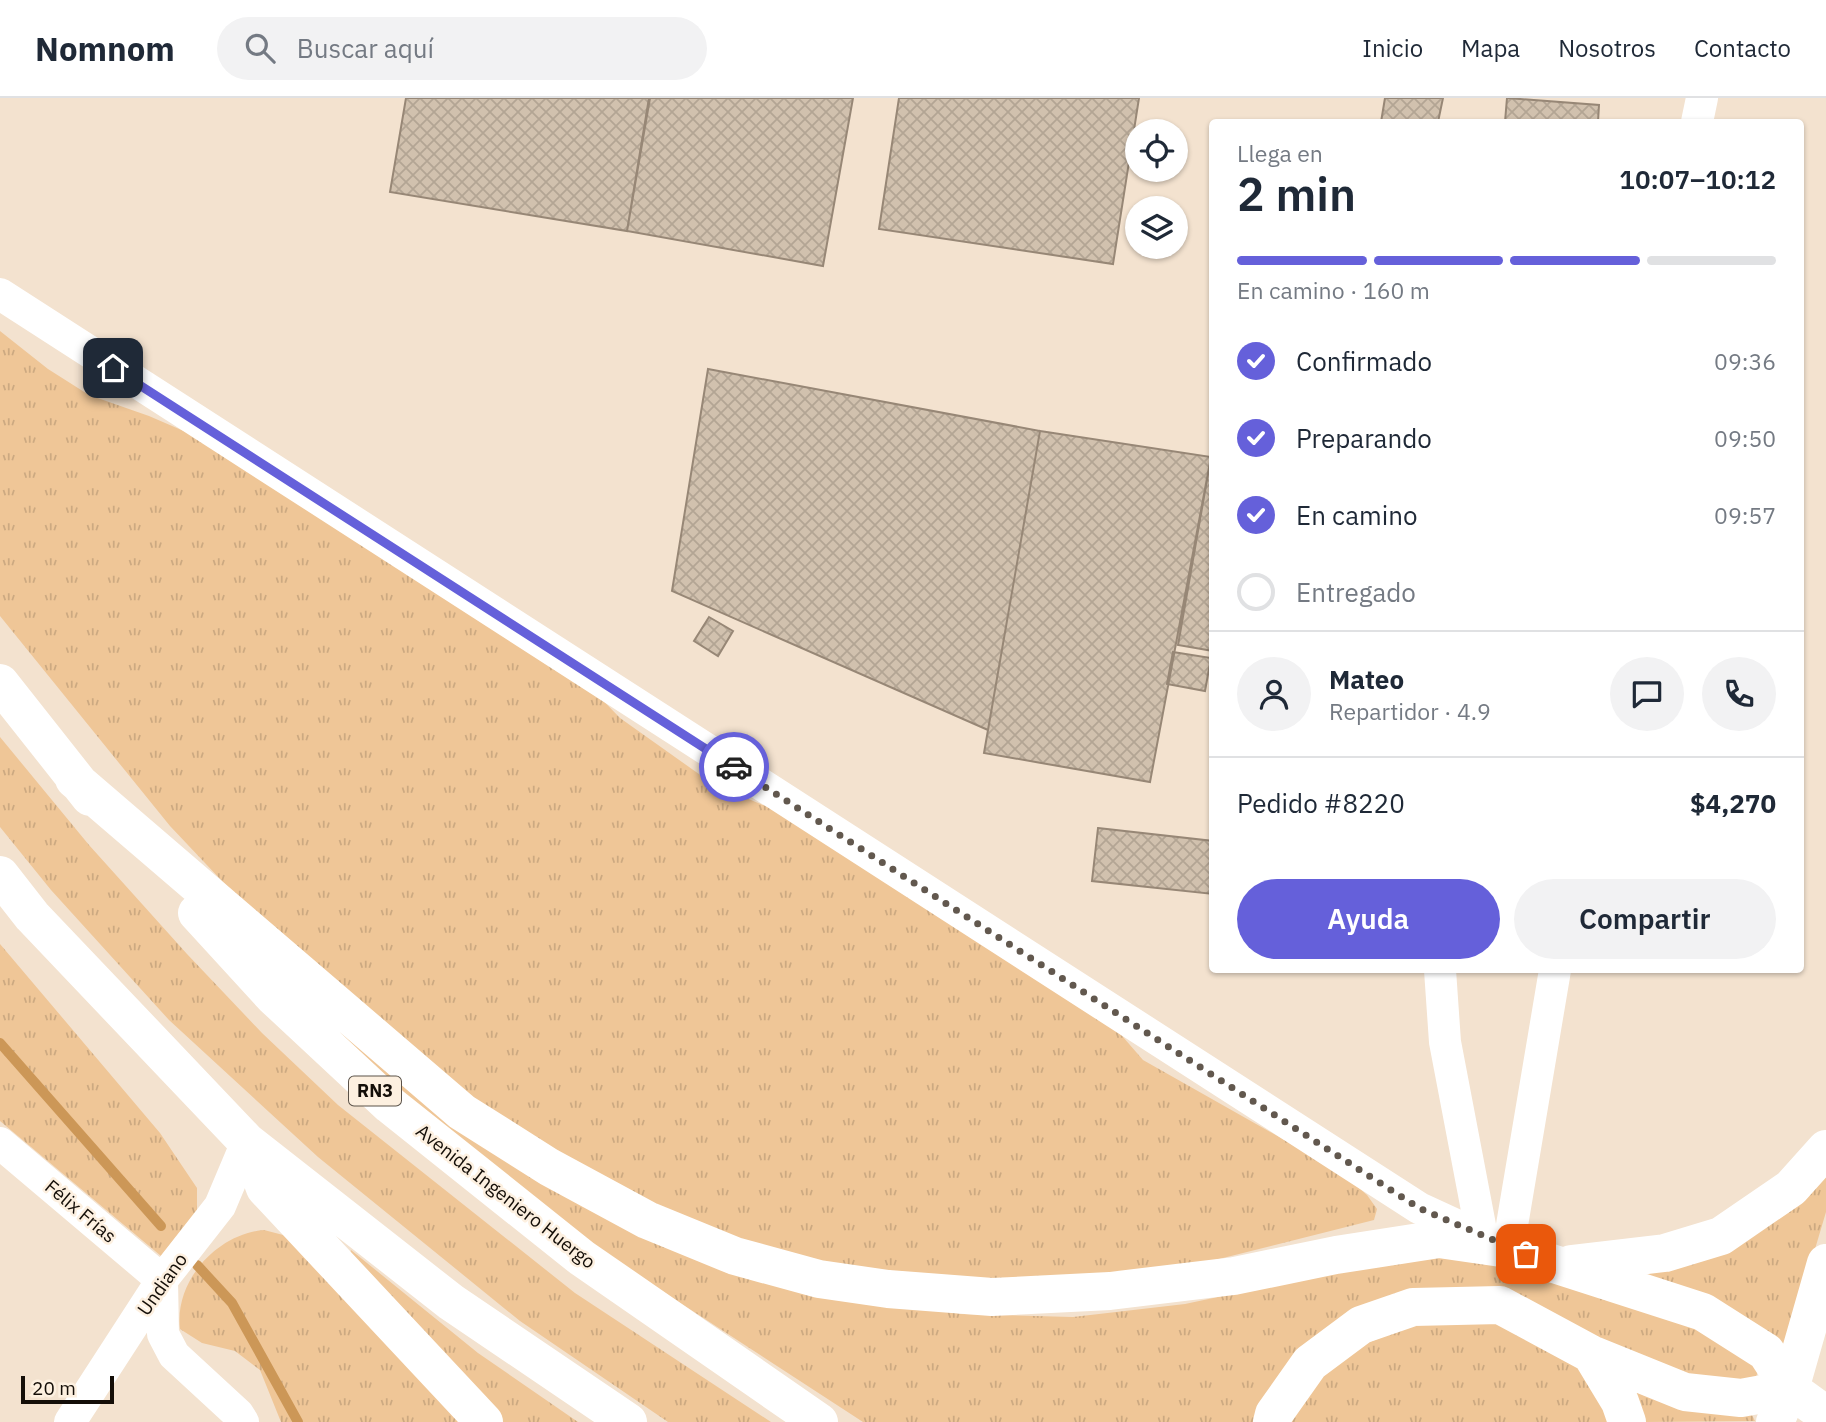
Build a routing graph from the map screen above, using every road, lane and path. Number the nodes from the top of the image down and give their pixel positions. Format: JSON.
{"nodes":[{"id":1,"x":1702,"y":98,"type":"edge"},
{"id":2,"x":1698,"y":119,"type":"edge"},
{"id":3,"x":0,"y":294,"type":"edge"},
{"id":4,"x":0,"y":683,"type":"edge"},
{"id":5,"x":74,"y":779,"type":"junction"},
{"id":6,"x":0,"y":875,"type":"edge"},
{"id":7,"x":1440,"y":973,"type":"edge"},
{"id":8,"x":1554,"y":973,"type":"edge"},
{"id":9,"x":247,"y":1142,"type":"junction"},
{"id":10,"x":0,"y":1143,"type":"edge"},
{"id":11,"x":1826,"y":1149,"type":"edge"},
{"id":12,"x":1495,"y":1243,"type":"junction"},
{"id":13,"x":1826,"y":1263,"type":"edge"},
{"id":14,"x":1562,"y":1265,"type":"junction"},
{"id":15,"x":162,"y":1280,"type":"junction"},
{"id":16,"x":1591,"y":1354,"type":"junction"},
{"id":17,"x":1782,"y":1405,"type":"edge"},
{"id":18,"x":1826,"y":1415,"type":"edge"},
{"id":19,"x":70,"y":1422,"type":"edge"},
{"id":20,"x":243,"y":1422,"type":"edge"},
{"id":21,"x":484,"y":1422,"type":"edge"},
{"id":22,"x":628,"y":1422,"type":"edge"},
{"id":23,"x":819,"y":1422,"type":"edge"},
{"id":24,"x":1272,"y":1422,"type":"edge"},
{"id":25,"x":1627,"y":1422,"type":"edge"}],
"edges":[{"from":1,"to":2,"type":"street"},
{"from":3,"to":12,"type":"street"},
{"from":4,"to":5,"type":"main road","name":"Avenida Ingeniero Huergo","number":"RN3"},
{"from":5,"to":12,"type":"main road"},
{"from":5,"to":23,"type":"main road","name":"Avenida Ingeniero Huergo","number":"RN3"},
{"from":6,"to":9,"type":"main road"},
{"from":7,"to":12,"type":"street"},
{"from":8,"to":12,"type":"street"},
{"from":9,"to":15,"type":"street","name":"Undiano"},
{"from":9,"to":21,"type":"main road"},
{"from":9,"to":22,"type":"main road"},
{"from":10,"to":15,"type":"street","name":"Félix Frías"},
{"from":11,"to":14,"type":"main road"},
{"from":12,"to":14,"type":"main road"},
{"from":13,"to":17,"type":"main road"},
{"from":14,"to":17,"type":"main road"},
{"from":15,"to":19,"type":"street","name":"Undiano"},
{"from":15,"to":20,"type":"street"},
{"from":16,"to":17,"type":"main road"},
{"from":16,"to":24,"type":"main road"},
{"from":16,"to":25,"type":"main road"},
{"from":17,"to":18,"type":"main road"}]}
